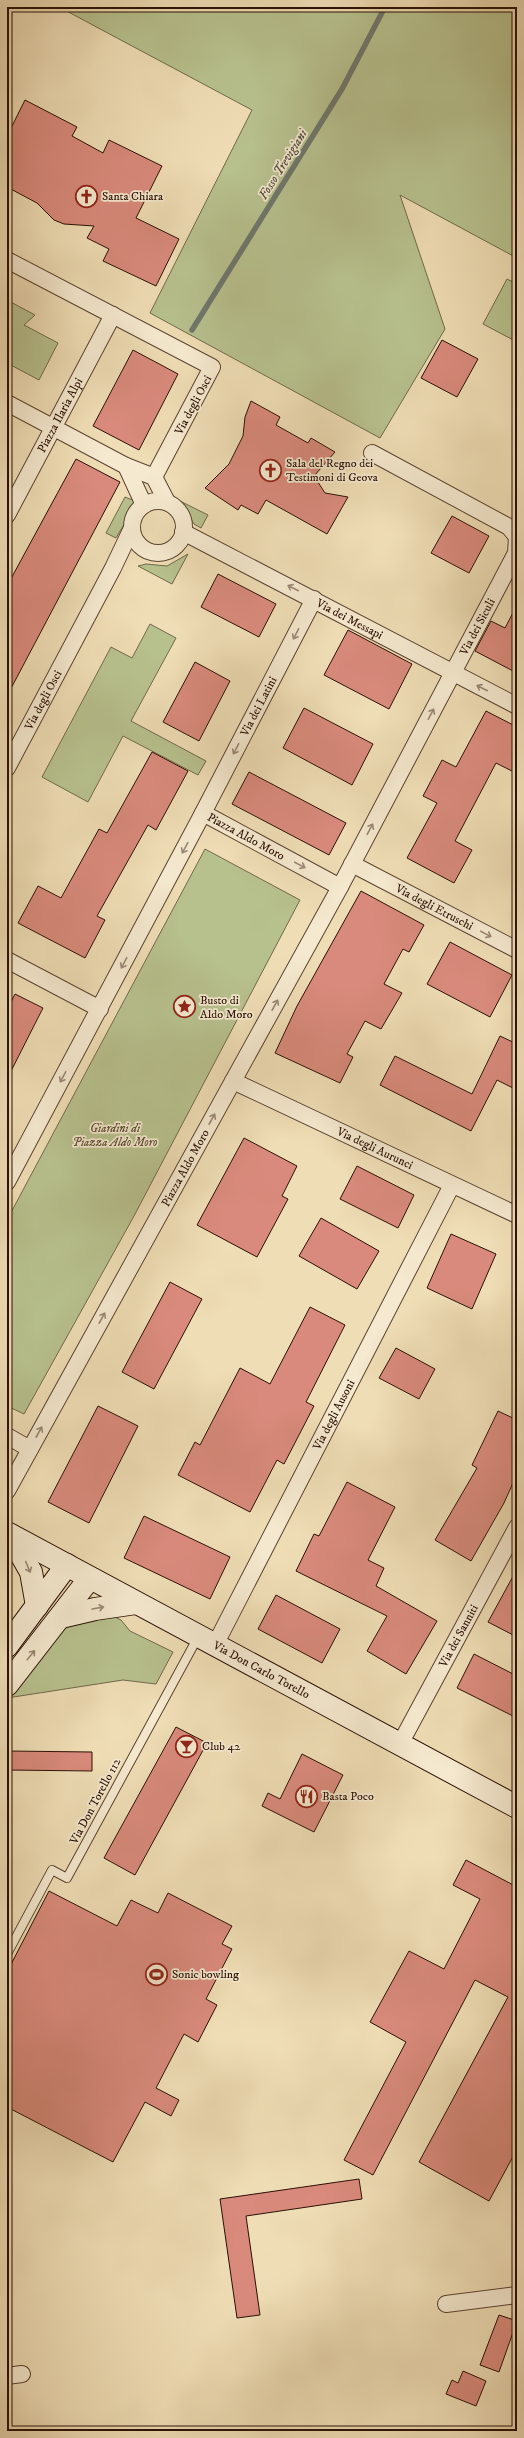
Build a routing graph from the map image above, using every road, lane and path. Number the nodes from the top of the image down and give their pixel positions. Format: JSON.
{"nodes":[{"id":1,"x":7,"y":260,"type":"edge"},
{"id":2,"x":113,"y":315,"type":"junction"},
{"id":3,"x":7,"y":403,"type":"edge"},
{"id":4,"x":53,"y":428,"type":"junction"},
{"id":5,"x":372,"y":453,"type":"dead end"},
{"id":6,"x":126,"y":466,"type":"junction"},
{"id":7,"x":154,"y":477,"type":"junction"},
{"id":8,"x":167,"y":502,"type":"junction"},
{"id":9,"x":144,"y":505,"type":"junction"},
{"id":10,"x":7,"y":515,"type":"edge"},
{"id":11,"x":132,"y":528,"type":"junction"},
{"id":12,"x":183,"y":532,"type":"junction"},
{"id":13,"x":143,"y":548,"type":"junction"},
{"id":14,"x":113,"y":568,"type":"junction"},
{"id":15,"x":314,"y":599,"type":"junction"},
{"id":16,"x":452,"y":672,"type":"junction"},
{"id":17,"x":517,"y":706,"type":"edge"},
{"id":18,"x":7,"y":768,"type":"edge"},
{"id":19,"x":203,"y":813,"type":"junction"},
{"id":20,"x":352,"y":864,"type":"junction"},
{"id":21,"x":340,"y":886,"type":"junction"},
{"id":22,"x":517,"y":950,"type":"edge"},
{"id":23,"x":7,"y":960,"type":"edge"},
{"id":24,"x":100,"y":1009,"type":"junction"},
{"id":25,"x":233,"y":1081,"type":"junction"},
{"id":26,"x":7,"y":1182,"type":"edge"},
{"id":27,"x":452,"y":1184,"type":"junction"},
{"id":28,"x":517,"y":1215,"type":"edge"},
{"id":29,"x":7,"y":1436,"type":"edge"},
{"id":30,"x":30,"y":1449,"type":"junction"},
{"id":31,"x":7,"y":1491,"type":"edge"},
{"id":32,"x":517,"y":1527,"type":"edge"},
{"id":33,"x":8,"y":1533,"type":"edge"},
{"id":34,"x":67,"y":1565,"type":"junction"},
{"id":35,"x":90,"y":1578,"type":"junction"},
{"id":36,"x":136,"y":1603,"type":"junction"},
{"id":37,"x":37,"y":1606,"type":"junction"},
{"id":38,"x":61,"y":1617,"type":"junction"},
{"id":39,"x":207,"y":1641,"type":"junction"},
{"id":40,"x":7,"y":1646,"type":"edge"},
{"id":41,"x":7,"y":1685,"type":"edge"},
{"id":42,"x":400,"y":1744,"type":"junction"},
{"id":43,"x":517,"y":1807,"type":"edge"},
{"id":44,"x":7,"y":1954,"type":"edge"},
{"id":45,"x":517,"y":2295,"type":"edge"},
{"id":46,"x":446,"y":2304,"type":"dead end"}],
"edges":[{"from":1,"to":2,"type":"street"},
{"from":2,"to":4,"type":"street","name":"Piazza Ilaria Alpi"},
{"from":2,"to":7,"type":"street","name":"Via degli Osci"},
{"from":3,"to":4,"type":"street"},
{"from":4,"to":6,"type":"street"},
{"from":4,"to":10,"type":"street","name":"Piazza Ilaria Alpi"},
{"from":5,"to":16,"type":"street","name":"Via dei Siculi"},
{"from":6,"to":7,"type":"street"},
{"from":6,"to":9,"type":"street"},
{"from":7,"to":8,"type":"street"},
{"from":8,"to":9,"type":"street"},
{"from":8,"to":12,"type":"street"},
{"from":9,"to":11,"type":"street"},
{"from":11,"to":13,"type":"street"},
{"from":11,"to":14,"type":"street","name":"Via degli Osci"},
{"from":12,"to":13,"type":"street"},
{"from":15,"to":12,"type":"street","name":"Via dei Messapi","one_way":true},
{"from":13,"to":14,"type":"street","name":"Via degli Osci"},
{"from":14,"to":18,"type":"street","name":"Via degli Osci"},
{"from":15,"to":16,"type":"street","name":"Via dei Messapi"},
{"from":15,"to":19,"type":"street","name":"Via dei Latini","one_way":true},
{"from":17,"to":16,"type":"street","name":"Via dei Messapi","one_way":true},
{"from":20,"to":16,"type":"street","name":"Via dei Siculi","one_way":true},
{"from":19,"to":21,"type":"street","name":"Piazza Aldo Moro","one_way":true},
{"from":19,"to":24,"type":"street","name":"Piazza Aldo Moro","one_way":true},
{"from":20,"to":21,"type":"street","name":"Piazza Aldo Moro"},
{"from":20,"to":22,"type":"street","name":"Via degli Etruschi","one_way":true},
{"from":25,"to":21,"type":"street","name":"Piazza Aldo Moro","one_way":true},
{"from":23,"to":24,"type":"street"},
{"from":24,"to":26,"type":"street","name":"Piazza Aldo Moro","one_way":true},
{"from":25,"to":27,"type":"street","name":"Via degli Aurunci"},
{"from":30,"to":25,"type":"street","name":"Piazza Aldo Moro","one_way":true},
{"from":27,"to":28,"type":"street","name":"Via degli Aurunci"},
{"from":27,"to":39,"type":"street","name":"Via degli Ausoni"},
{"from":29,"to":30,"type":"street"},
{"from":30,"to":31,"type":"street","name":"Piazza Aldo Moro"},
{"from":32,"to":42,"type":"street","name":"Via dei Sanniti"},
{"from":33,"to":34,"type":"main road","name":"Via Don Carlo Torello"},
{"from":33,"to":37,"type":"main road","one_way":true},
{"from":34,"to":35,"type":"main road","name":"Via Don Carlo Torello"},
{"from":34,"to":37,"type":"main road"},
{"from":35,"to":36,"type":"main road","name":"Via Don Carlo Torello"},
{"from":35,"to":38,"type":"main road"},
{"from":38,"to":36,"type":"main road","one_way":true},
{"from":36,"to":39,"type":"main road","name":"Via Don Carlo Torello"},
{"from":37,"to":40,"type":"main road"},
{"from":41,"to":38,"type":"main road","one_way":true},
{"from":39,"to":42,"type":"main road","name":"Via Don Carlo Torello"},
{"from":39,"to":44,"type":"lane","name":"Via Don Torello 112"},
{"from":42,"to":43,"type":"main road","name":"Via Don Carlo Torello"},
{"from":45,"to":46,"type":"street"}]}
